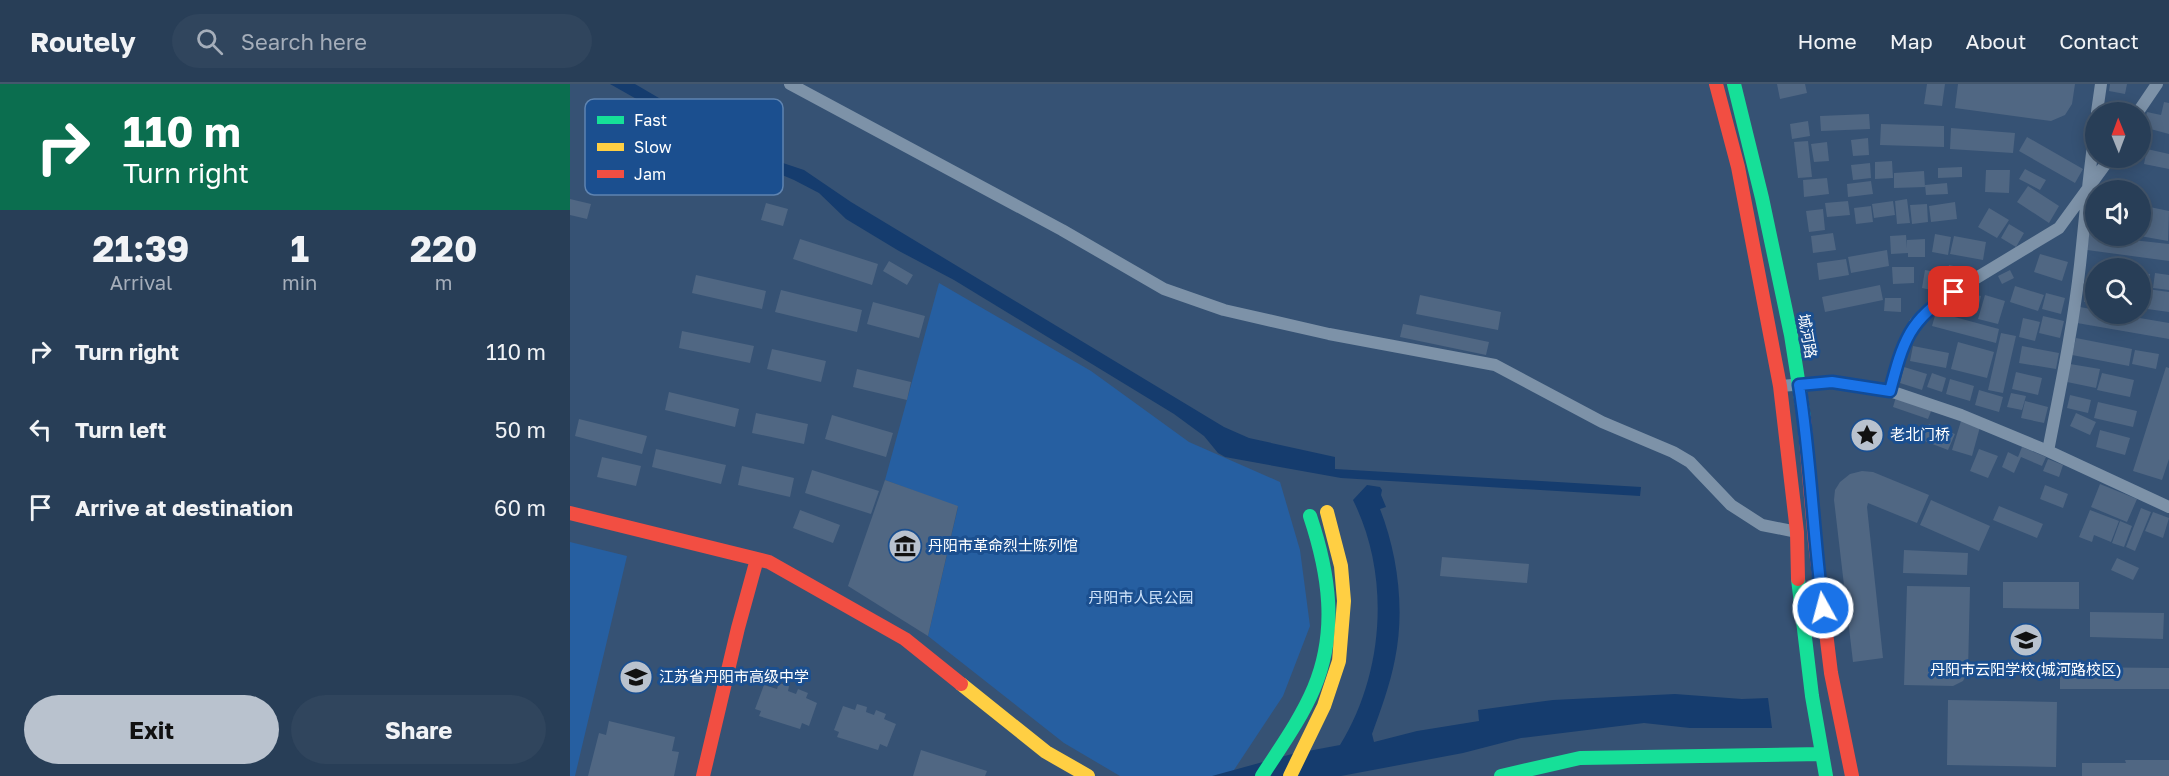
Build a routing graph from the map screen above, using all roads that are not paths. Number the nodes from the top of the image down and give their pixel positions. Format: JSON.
{"nodes":[{"id":1,"x":790,"y":84,"type":"edge"},
{"id":2,"x":1716,"y":84,"type":"edge"},
{"id":3,"x":1734,"y":84,"type":"edge"},
{"id":4,"x":2101,"y":84,"type":"edge"},
{"id":5,"x":2157,"y":84,"type":"edge"},
{"id":6,"x":2098,"y":102,"type":"edge"},
{"id":7,"x":2145,"y":102,"type":"edge"},
{"id":8,"x":2085,"y":192,"type":"edge"},
{"id":9,"x":2085,"y":211,"type":"edge"},
{"id":10,"x":1799,"y":385,"type":"junction"},
{"id":11,"x":1780,"y":386,"type":"junction"},
{"id":12,"x":1890,"y":391,"type":"junction"},
{"id":13,"x":2048,"y":451,"type":"junction"},
{"id":14,"x":2169,"y":507,"type":"edge"},
{"id":15,"x":1327,"y":512,"type":"dead end"},
{"id":16,"x":570,"y":513,"type":"edge"},
{"id":17,"x":1310,"y":516,"type":"dead end"},
{"id":18,"x":1797,"y":532,"type":"junction"},
{"id":19,"x":758,"y":559,"type":"junction"},
{"id":20,"x":1822,"y":754,"type":"junction"},
{"id":21,"x":703,"y":776,"type":"edge"},
{"id":22,"x":1088,"y":776,"type":"edge"},
{"id":23,"x":1262,"y":776,"type":"edge"},
{"id":24,"x":1290,"y":776,"type":"edge"},
{"id":25,"x":1502,"y":776,"type":"edge"},
{"id":26,"x":1826,"y":776,"type":"edge"},
{"id":27,"x":1852,"y":776,"type":"edge"}],
"edges":[{"from":1,"to":18,"type":"street"},
{"from":2,"to":11,"type":"street"},
{"from":3,"to":10,"type":"street","name":"城河路"},
{"from":4,"to":6,"type":"street"},
{"from":5,"to":7,"type":"street"},
{"from":8,"to":12,"type":"street"},
{"from":9,"to":13,"type":"street"},
{"from":10,"to":11,"type":"street"},
{"from":10,"to":12,"type":"street"},
{"from":10,"to":27,"type":"street","name":"城河路"},
{"from":11,"to":18,"type":"street"},
{"from":12,"to":13,"type":"street"},
{"from":13,"to":14,"type":"street"},
{"from":15,"to":24,"type":"street"},
{"from":16,"to":19,"type":"street"},
{"from":17,"to":23,"type":"street"},
{"from":18,"to":20,"type":"street"},
{"from":19,"to":21,"type":"street"},
{"from":19,"to":22,"type":"street"},
{"from":20,"to":25,"type":"street"},
{"from":20,"to":26,"type":"street"}]}
